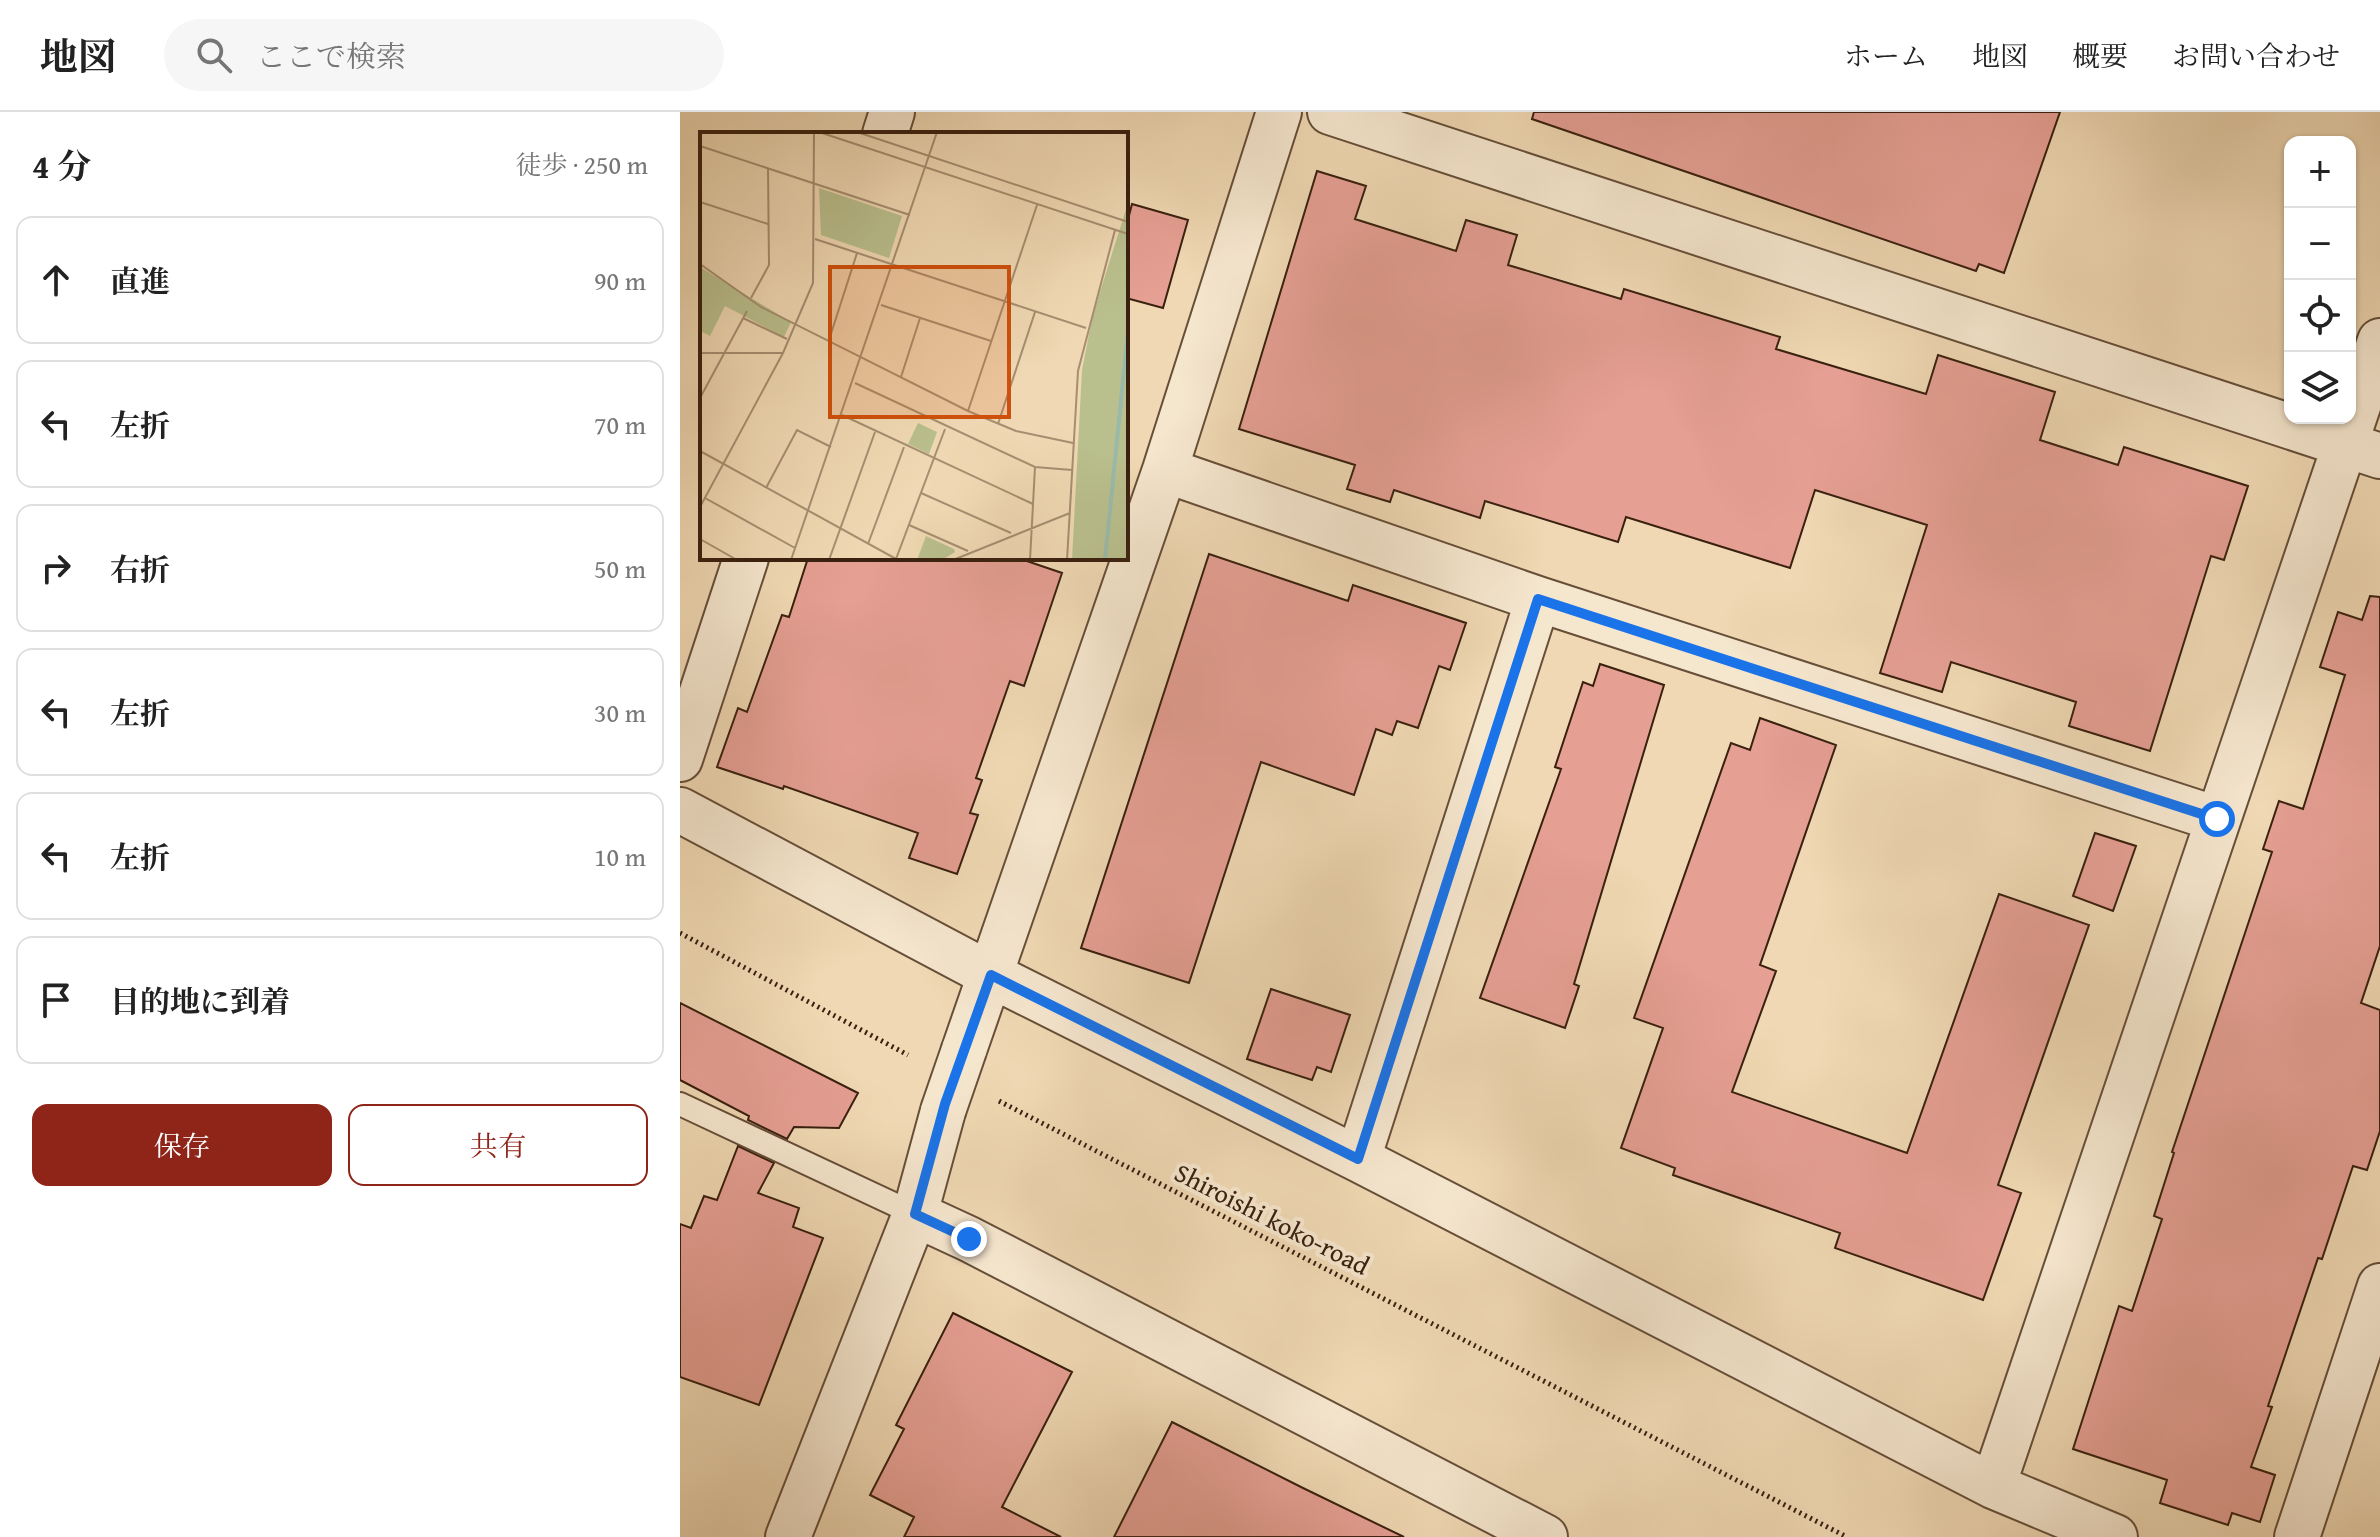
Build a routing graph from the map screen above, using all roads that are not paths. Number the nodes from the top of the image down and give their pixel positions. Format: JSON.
{"nodes":[{"id":1,"x":892,"y":112,"type":"edge"},
{"id":2,"x":1279,"y":112,"type":"edge"},
{"id":3,"x":1330,"y":112,"type":"edge"},
{"id":4,"x":886,"y":132,"type":"edge"},
{"id":5,"x":2380,"y":341,"type":"edge"},
{"id":6,"x":2363,"y":451,"type":"edge"},
{"id":7,"x":1165,"y":470,"type":"junction"},
{"id":8,"x":745,"y":560,"type":"edge"},
{"id":9,"x":1538,"y":599,"type":"junction"},
{"id":10,"x":680,"y":759,"type":"edge"},
{"id":11,"x":680,"y":810,"type":"edge"},
{"id":12,"x":2217,"y":819,"type":"junction"},
{"id":13,"x":991,"y":975,"type":"junction"},
{"id":14,"x":680,"y":1104,"type":"edge"},
{"id":15,"x":1358,"y":1159,"type":"junction"},
{"id":16,"x":915,"y":1214,"type":"junction"},
{"id":17,"x":2380,"y":1286,"type":"edge"},
{"id":18,"x":1993,"y":1486,"type":"junction"},
{"id":19,"x":803,"y":1531,"type":"edge"},
{"id":20,"x":1545,"y":1537,"type":"edge"},
{"id":21,"x":2115,"y":1537,"type":"edge"},
{"id":22,"x":2297,"y":1537,"type":"edge"}],
"edges":[{"from":1,"to":4,"type":"street"},
{"from":2,"to":7,"type":"street"},
{"from":3,"to":6,"type":"street"},
{"from":5,"to":6,"type":"street"},
{"from":6,"to":12,"type":"street"},
{"from":7,"to":9,"type":"street"},
{"from":7,"to":13,"type":"street"},
{"from":8,"to":10,"type":"street"},
{"from":9,"to":12,"type":"street"},
{"from":9,"to":15,"type":"street"},
{"from":11,"to":13,"type":"street"},
{"from":12,"to":18,"type":"street"},
{"from":13,"to":15,"type":"street"},
{"from":13,"to":16,"type":"street","bridge":true},
{"from":14,"to":16,"type":"lane"},
{"from":15,"to":18,"type":"street"},
{"from":16,"to":19,"type":"street"},
{"from":16,"to":20,"type":"street"},
{"from":17,"to":22,"type":"street"},
{"from":18,"to":21,"type":"street"}]}
